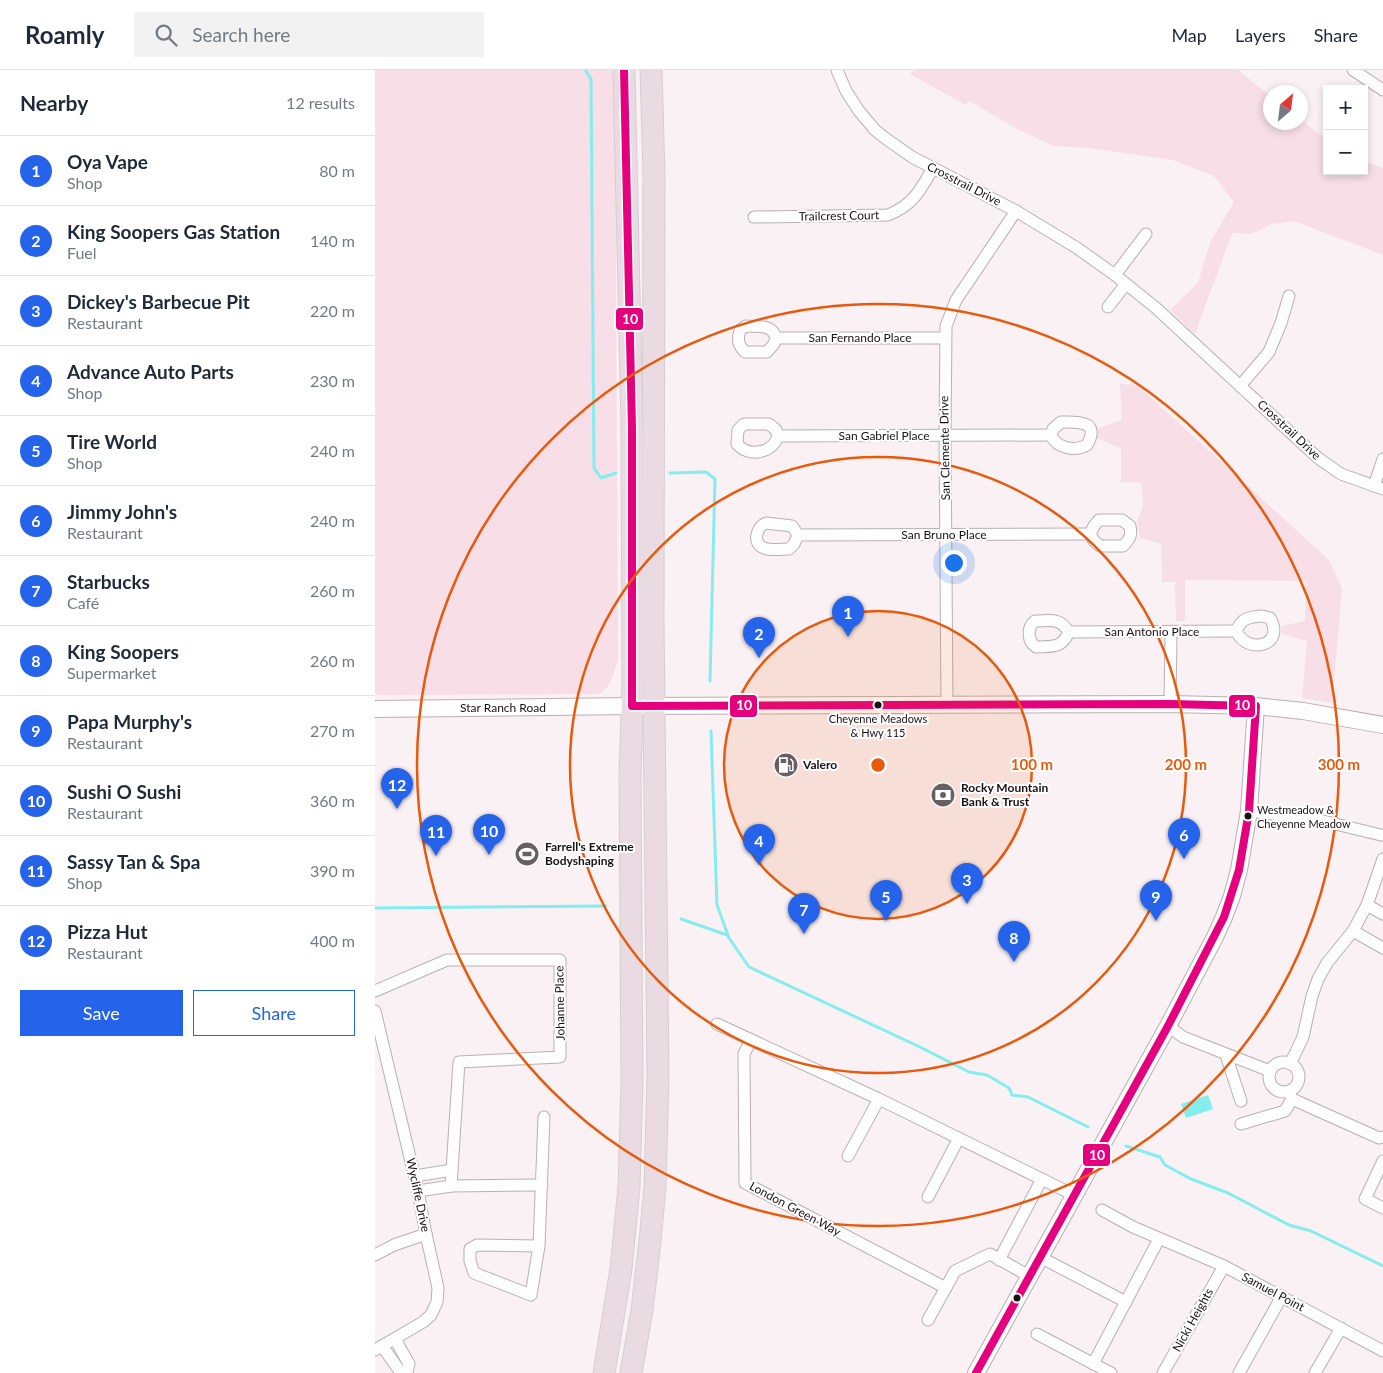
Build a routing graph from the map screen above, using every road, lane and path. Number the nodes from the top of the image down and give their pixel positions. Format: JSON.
{"nodes":[{"id":1,"x":624,"y":70,"type":"edge"},
{"id":2,"x":651,"y":70,"type":"edge"},
{"id":3,"x":837,"y":70,"type":"edge"},
{"id":4,"x":1353,"y":70,"type":"edge"},
{"id":5,"x":1383,"y":90,"type":"edge"},
{"id":6,"x":933,"y":168,"type":"junction"},
{"id":7,"x":1016,"y":211,"type":"junction"},
{"id":8,"x":754,"y":218,"type":"dead end"},
{"id":9,"x":1146,"y":234,"type":"dead end"},
{"id":10,"x":1115,"y":275,"type":"junction"},
{"id":11,"x":1125,"y":284,"type":"junction"},
{"id":12,"x":1289,"y":296,"type":"dead end"},
{"id":13,"x":1108,"y":307,"type":"dead end"},
{"id":14,"x":776,"y":338,"type":"dead end"},
{"id":15,"x":945,"y":338,"type":"junction"},
{"id":16,"x":1240,"y":386,"type":"junction"},
{"id":17,"x":1051,"y":434,"type":"dead end"},
{"id":18,"x":778,"y":436,"type":"dead end"},
{"id":19,"x":945,"y":436,"type":"junction"},
{"id":20,"x":1383,"y":459,"type":"edge"},
{"id":21,"x":1379,"y":487,"type":"edge"},
{"id":22,"x":1090,"y":534,"type":"dead end"},
{"id":23,"x":798,"y":535,"type":"dead end"},
{"id":24,"x":947,"y":535,"type":"junction"},
{"id":25,"x":1236,"y":631,"type":"dead end"},
{"id":26,"x":1069,"y":632,"type":"dead end"},
{"id":27,"x":1171,"y":632,"type":"junction"},
{"id":28,"x":1170,"y":704,"type":"junction"},
{"id":29,"x":947,"y":705,"type":"junction"},
{"id":30,"x":632,"y":706,"type":"junction"},
{"id":31,"x":654,"y":706,"type":"junction"},
{"id":32,"x":1256,"y":706,"type":"junction"},
{"id":33,"x":375,"y":709,"type":"edge"},
{"id":34,"x":1383,"y":725,"type":"edge"},
{"id":35,"x":1249,"y":811,"type":"junction"},
{"id":36,"x":1382,"y":836,"type":"edge"},
{"id":37,"x":1383,"y":859,"type":"edge"},
{"id":38,"x":1367,"y":905,"type":"junction"},
{"id":39,"x":1383,"y":914,"type":"edge"},
{"id":40,"x":1353,"y":931,"type":"junction"},
{"id":41,"x":1383,"y":948,"type":"edge"},
{"id":42,"x":375,"y":992,"type":"edge"},
{"id":43,"x":375,"y":1011,"type":"edge"},
{"id":44,"x":717,"y":1024,"type":"dead end"},
{"id":45,"x":1168,"y":1026,"type":"junction"},
{"id":46,"x":751,"y":1040,"type":"junction"},
{"id":47,"x":1226,"y":1054,"type":"junction"},
{"id":48,"x":1290,"y":1064,"type":"junction"},
{"id":49,"x":1270,"y":1072,"type":"junction"},
{"id":50,"x":1291,"y":1095,"type":"junction"},
{"id":51,"x":879,"y":1099,"type":"junction"},
{"id":52,"x":1241,"y":1100,"type":"dead end"},
{"id":53,"x":544,"y":1117,"type":"dead end"},
{"id":54,"x":1241,"y":1124,"type":"dead end"},
{"id":55,"x":1383,"y":1137,"type":"edge"},
{"id":56,"x":959,"y":1138,"type":"junction"},
{"id":57,"x":847,"y":1156,"type":"dead end"},
{"id":58,"x":1383,"y":1161,"type":"edge"},
{"id":59,"x":452,"y":1170,"type":"junction"},
{"id":60,"x":415,"y":1176,"type":"junction"},
{"id":61,"x":1042,"y":1180,"type":"junction"},
{"id":62,"x":542,"y":1185,"type":"junction"},
{"id":63,"x":451,"y":1186,"type":"junction"},
{"id":64,"x":419,"y":1191,"type":"junction"},
{"id":65,"x":1073,"y":1195,"type":"junction"},
{"id":66,"x":928,"y":1197,"type":"dead end"},
{"id":67,"x":1383,"y":1208,"type":"edge"},
{"id":68,"x":1102,"y":1210,"type":"dead end"},
{"id":69,"x":426,"y":1234,"type":"junction"},
{"id":70,"x":1159,"y":1239,"type":"junction"},
{"id":71,"x":539,"y":1246,"type":"junction"},
{"id":72,"x":375,"y":1255,"type":"edge"},
{"id":73,"x":1040,"y":1257,"type":"junction"},
{"id":74,"x":999,"y":1260,"type":"junction"},
{"id":75,"x":1224,"y":1266,"type":"junction"},
{"id":76,"x":1029,"y":1276,"type":"junction"},
{"id":77,"x":946,"y":1288,"type":"junction"},
{"id":78,"x":1282,"y":1296,"type":"junction"},
{"id":79,"x":1126,"y":1302,"type":"junction"},
{"id":80,"x":927,"y":1320,"type":"dead end"},
{"id":81,"x":1341,"y":1328,"type":"junction"},
{"id":82,"x":1037,"y":1334,"type":"dead end"},
{"id":83,"x":395,"y":1339,"type":"junction"},
{"id":84,"x":378,"y":1348,"type":"edge"},
{"id":85,"x":1383,"y":1351,"type":"edge"},
{"id":86,"x":1093,"y":1364,"type":"junction"},
{"id":87,"x":407,"y":1372,"type":"edge"},
{"id":88,"x":603,"y":1373,"type":"edge"},
{"id":89,"x":631,"y":1373,"type":"edge"},
{"id":90,"x":975,"y":1373,"type":"edge"},
{"id":91,"x":1111,"y":1373,"type":"edge"},
{"id":92,"x":1163,"y":1373,"type":"edge"},
{"id":93,"x":1239,"y":1373,"type":"edge"},
{"id":94,"x":1315,"y":1373,"type":"edge"}],
"edges":[{"from":1,"to":30,"type":"highway"},
{"from":2,"to":31,"type":"highway"},
{"from":3,"to":6,"type":"street","name":"Crosstrail Drive"},
{"from":4,"to":5,"type":"street"},
{"from":6,"to":7,"type":"street","name":"Crosstrail Drive"},
{"from":6,"to":8,"type":"street","name":"Trailcrest Court"},
{"from":7,"to":10,"type":"street","name":"Crosstrail Drive"},
{"from":7,"to":15,"type":"street","name":"San Clemente Drive"},
{"from":9,"to":10,"type":"street"},
{"from":10,"to":11,"type":"street","name":"Crosstrail Drive"},
{"from":11,"to":13,"type":"street"},
{"from":11,"to":16,"type":"street","name":"Crosstrail Drive"},
{"from":12,"to":16,"type":"street"},
{"from":14,"to":15,"type":"street","name":"San Fernando Place"},
{"from":15,"to":19,"type":"street","name":"San Clemente Drive"},
{"from":16,"to":21,"type":"street","name":"Crosstrail Drive"},
{"from":17,"to":19,"type":"street","name":"San Gabriel Place"},
{"from":18,"to":19,"type":"street","name":"San Gabriel Place"},
{"from":19,"to":24,"type":"street","name":"San Clemente Drive"},
{"from":20,"to":21,"type":"street"},
{"from":22,"to":24,"type":"street","name":"San Bruno Place"},
{"from":23,"to":24,"type":"street","name":"San Bruno Place"},
{"from":24,"to":29,"type":"street","name":"San Clemente Drive"},
{"from":25,"to":27,"type":"street","name":"San Antonio Place"},
{"from":26,"to":27,"type":"street","name":"San Antonio Place"},
{"from":27,"to":28,"type":"street"},
{"from":28,"to":29,"type":"street","name":"Star Ranch Road"},
{"from":28,"to":32,"type":"street","name":"Star Ranch Road"},
{"from":29,"to":31,"type":"street","name":"Star Ranch Road"},
{"from":30,"to":31,"type":"street","name":"Star Ranch Road"},
{"from":30,"to":33,"type":"street","name":"Star Ranch Road"},
{"from":30,"to":88,"type":"highway"},
{"from":31,"to":89,"type":"highway"},
{"from":32,"to":34,"type":"street","name":"Star Ranch Road"},
{"from":32,"to":35,"type":"street"},
{"from":35,"to":36,"type":"street"},
{"from":35,"to":45,"type":"street"},
{"from":37,"to":38,"type":"street"},
{"from":38,"to":39,"type":"street"},
{"from":38,"to":40,"type":"street"},
{"from":40,"to":41,"type":"street"},
{"from":40,"to":48,"type":"street"},
{"from":42,"to":59,"type":"street","name":"Johanne Place"},
{"from":43,"to":60,"type":"street","name":"Wycliffe Drive"},
{"from":44,"to":46,"type":"street"},
{"from":45,"to":47,"type":"street"},
{"from":45,"to":65,"type":"street"},
{"from":46,"to":51,"type":"street"},
{"from":46,"to":77,"type":"street","name":"London Green Way"},
{"from":47,"to":49,"type":"street"},
{"from":47,"to":52,"type":"street"},
{"from":48,"to":49,"type":"street"},
{"from":48,"to":50,"type":"street"},
{"from":49,"to":50,"type":"street"},
{"from":50,"to":54,"type":"street"},
{"from":50,"to":55,"type":"street"},
{"from":51,"to":56,"type":"street"},
{"from":51,"to":57,"type":"street"},
{"from":53,"to":62,"type":"street"},
{"from":56,"to":61,"type":"street"},
{"from":56,"to":66,"type":"street"},
{"from":58,"to":67,"type":"street"},
{"from":59,"to":60,"type":"street"},
{"from":59,"to":63,"type":"street","name":"Johanne Place"},
{"from":60,"to":64,"type":"street","name":"Wycliffe Drive"},
{"from":61,"to":65,"type":"street"},
{"from":61,"to":74,"type":"street"},
{"from":62,"to":63,"type":"street"},
{"from":62,"to":71,"type":"street"},
{"from":63,"to":64,"type":"street"},
{"from":64,"to":69,"type":"street","name":"Wycliffe Drive"},
{"from":65,"to":73,"type":"street"},
{"from":68,"to":70,"type":"street","name":"Samuel Point"},
{"from":69,"to":72,"type":"street"},
{"from":69,"to":83,"type":"street","name":"Wycliffe Drive"},
{"from":70,"to":75,"type":"street","name":"Samuel Point"},
{"from":70,"to":79,"type":"street"},
{"from":71,"to":71,"type":"street"},
{"from":73,"to":76,"type":"street"},
{"from":73,"to":79,"type":"street"},
{"from":74,"to":76,"type":"street"},
{"from":74,"to":77,"type":"street"},
{"from":75,"to":78,"type":"street","name":"Samuel Point"},
{"from":75,"to":92,"type":"street","name":"Nicki Heights"},
{"from":76,"to":90,"type":"street"},
{"from":77,"to":80,"type":"street"},
{"from":78,"to":81,"type":"street","name":"Samuel Point"},
{"from":78,"to":93,"type":"street"},
{"from":79,"to":86,"type":"street"},
{"from":81,"to":85,"type":"street","name":"Samuel Point"},
{"from":81,"to":94,"type":"street"},
{"from":82,"to":86,"type":"street"},
{"from":83,"to":84,"type":"street","name":"Wycliffe Drive"},
{"from":83,"to":87,"type":"street"},
{"from":84,"to":87,"type":"street"},
{"from":86,"to":91,"type":"street"}]}
